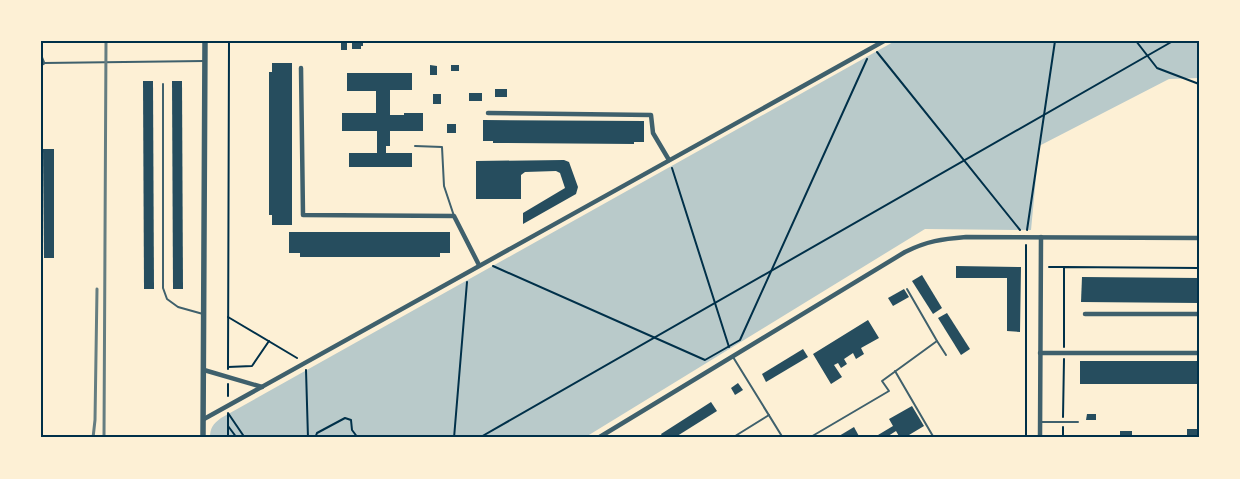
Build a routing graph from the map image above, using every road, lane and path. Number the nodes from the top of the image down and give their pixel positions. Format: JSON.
{"nodes":[{"id":1,"x":205,"y":41,"type":"edge"},
{"id":2,"x":229,"y":41,"type":"edge"},
{"id":3,"x":869,"y":41,"type":"edge"},
{"id":4,"x":884,"y":41,"type":"edge"},
{"id":5,"x":1055,"y":41,"type":"edge"},
{"id":6,"x":1136,"y":41,"type":"edge"},
{"id":7,"x":1173,"y":41,"type":"edge"},
{"id":8,"x":873,"y":47,"type":"junction"},
{"id":9,"x":1147,"y":56,"type":"junction"},
{"id":10,"x":205,"y":61,"type":"junction"},
{"id":11,"x":42,"y":62,"type":"edge"},
{"id":12,"x":301,"y":68,"type":"dead end"},
{"id":13,"x":164,"y":84,"type":"dead end"},
{"id":14,"x":1199,"y":84,"type":"edge"},
{"id":15,"x":488,"y":113,"type":"dead end"},
{"id":16,"x":1044,"y":115,"type":"junction"},
{"id":17,"x":415,"y":146,"type":"dead end"},
{"id":18,"x":669,"y":160,"type":"junction"},
{"id":19,"x":964,"y":160,"type":"junction"},
{"id":20,"x":454,"y":216,"type":"junction"},
{"id":21,"x":1026,"y":237,"type":"junction"},
{"id":22,"x":1040,"y":237,"type":"junction"},
{"id":23,"x":1199,"y":238,"type":"edge"},
{"id":24,"x":484,"y":262,"type":"junction"},
{"id":25,"x":479,"y":265,"type":"junction"},
{"id":26,"x":1040,"y":267,"type":"junction"},
{"id":27,"x":1064,"y":267,"type":"junction"},
{"id":28,"x":1199,"y":268,"type":"edge"},
{"id":29,"x":772,"y":270,"type":"junction"},
{"id":30,"x":468,"y":271,"type":"junction"},
{"id":31,"x":907,"y":289,"type":"dead end"},
{"id":32,"x":715,"y":303,"type":"junction"},
{"id":33,"x":204,"y":314,"type":"junction"},
{"id":34,"x":1085,"y":314,"type":"dead end"},
{"id":35,"x":1199,"y":314,"type":"edge"},
{"id":36,"x":654,"y":338,"type":"junction"},
{"id":37,"x":269,"y":341,"type":"dead end"},
{"id":38,"x":937,"y":341,"type":"junction"},
{"id":39,"x":729,"y":346,"type":"junction"},
{"id":40,"x":1040,"y":353,"type":"junction"},
{"id":41,"x":1064,"y":353,"type":"junction"},
{"id":42,"x":1199,"y":353,"type":"edge"},
{"id":43,"x":946,"y":355,"type":"dead end"},
{"id":44,"x":732,"y":356,"type":"junction"},
{"id":45,"x":228,"y":366,"type":"junction"},
{"id":46,"x":204,"y":370,"type":"junction"},
{"id":47,"x":895,"y":371,"type":"junction"},
{"id":48,"x":228,"y":376,"type":"junction"},
{"id":49,"x":262,"y":387,"type":"junction"},
{"id":50,"x":228,"y":406,"type":"junction"},
{"id":51,"x":228,"y":413,"type":"junction"},
{"id":52,"x":769,"y":415,"type":"junction"},
{"id":53,"x":204,"y":419,"type":"junction"},
{"id":54,"x":1040,"y":422,"type":"junction"},
{"id":55,"x":1063,"y":422,"type":"junction"},
{"id":56,"x":1078,"y":422,"type":"dead end"},
{"id":57,"x":228,"y":424,"type":"junction"},
{"id":58,"x":204,"y":438,"type":"edge"},
{"id":59,"x":228,"y":438,"type":"edge"},
{"id":60,"x":238,"y":438,"type":"edge"},
{"id":61,"x":246,"y":438,"type":"edge"},
{"id":62,"x":315,"y":438,"type":"edge"},
{"id":63,"x":358,"y":438,"type":"edge"},
{"id":64,"x":454,"y":438,"type":"edge"},
{"id":65,"x":479,"y":438,"type":"edge"},
{"id":66,"x":598,"y":438,"type":"edge"},
{"id":67,"x":732,"y":438,"type":"edge"},
{"id":68,"x":783,"y":438,"type":"edge"},
{"id":69,"x":809,"y":438,"type":"edge"},
{"id":70,"x":934,"y":438,"type":"edge"},
{"id":71,"x":1026,"y":438,"type":"edge"},
{"id":72,"x":1040,"y":438,"type":"edge"},
{"id":73,"x":1063,"y":438,"type":"edge"}],
"edges":[{"from":1,"to":10,"type":"street"},
{"from":2,"to":45,"type":"path"},
{"from":3,"to":8,"type":"street"},
{"from":4,"to":8,"type":"street"},
{"from":5,"to":16,"type":"path"},
{"from":6,"to":9,"type":"path"},
{"from":7,"to":9,"type":"path"},
{"from":8,"to":18,"type":"street"},
{"from":8,"to":19,"type":"path"},
{"from":8,"to":29,"type":"path"},
{"from":9,"to":14,"type":"path"},
{"from":9,"to":16,"type":"path"},
{"from":10,"to":11,"type":"lane"},
{"from":10,"to":33,"type":"street"},
{"from":12,"to":20,"type":"street"},
{"from":13,"to":33,"type":"lane"},
{"from":15,"to":18,"type":"street"},
{"from":16,"to":19,"type":"path"},
{"from":16,"to":21,"type":"path"},
{"from":17,"to":20,"type":"lane"},
{"from":18,"to":24,"type":"street"},
{"from":18,"to":32,"type":"path"},
{"from":19,"to":21,"type":"path"},
{"from":19,"to":29,"type":"path"},
{"from":20,"to":25,"type":"street"},
{"from":21,"to":22,"type":"street"},
{"from":21,"to":44,"type":"street"},
{"from":21,"to":71,"type":"path"},
{"from":22,"to":23,"type":"street"},
{"from":22,"to":26,"type":"street"},
{"from":24,"to":25,"type":"street"},
{"from":24,"to":36,"type":"path"},
{"from":25,"to":30,"type":"street"},
{"from":26,"to":27,"type":"path"},
{"from":26,"to":40,"type":"street"},
{"from":27,"to":28,"type":"path"},
{"from":27,"to":41,"type":"path"},
{"from":29,"to":32,"type":"path"},
{"from":29,"to":39,"type":"path"},
{"from":30,"to":49,"type":"street"},
{"from":30,"to":64,"type":"path"},
{"from":31,"to":38,"type":"lane"},
{"from":32,"to":36,"type":"path"},
{"from":32,"to":39,"type":"path"},
{"from":33,"to":46,"type":"street"},
{"from":34,"to":35,"type":"street"},
{"from":36,"to":39,"type":"path"},
{"from":36,"to":65,"type":"path"},
{"from":37,"to":45,"type":"path"},
{"from":38,"to":43,"type":"lane"},
{"from":38,"to":47,"type":"lane"},
{"from":39,"to":44,"type":"path"},
{"from":40,"to":41,"type":"street"},
{"from":40,"to":54,"type":"street"},
{"from":41,"to":42,"type":"street"},
{"from":41,"to":55,"type":"path"},
{"from":44,"to":52,"type":"lane"},
{"from":44,"to":66,"type":"street"},
{"from":45,"to":48,"type":"path"},
{"from":46,"to":48,"type":"street"},
{"from":46,"to":53,"type":"street"},
{"from":47,"to":69,"type":"lane"},
{"from":47,"to":70,"type":"lane"},
{"from":48,"to":49,"type":"street"},
{"from":48,"to":50,"type":"path"},
{"from":49,"to":50,"type":"street"},
{"from":50,"to":51,"type":"path"},
{"from":50,"to":53,"type":"street"},
{"from":51,"to":57,"type":"path"},
{"from":51,"to":61,"type":"path"},
{"from":52,"to":67,"type":"lane"},
{"from":52,"to":68,"type":"lane"},
{"from":53,"to":58,"type":"street"},
{"from":54,"to":55,"type":"lane"},
{"from":54,"to":72,"type":"street"},
{"from":55,"to":56,"type":"lane"},
{"from":55,"to":73,"type":"path"},
{"from":57,"to":59,"type":"path"},
{"from":57,"to":60,"type":"path"},
{"from":62,"to":63,"type":"path"}]}
